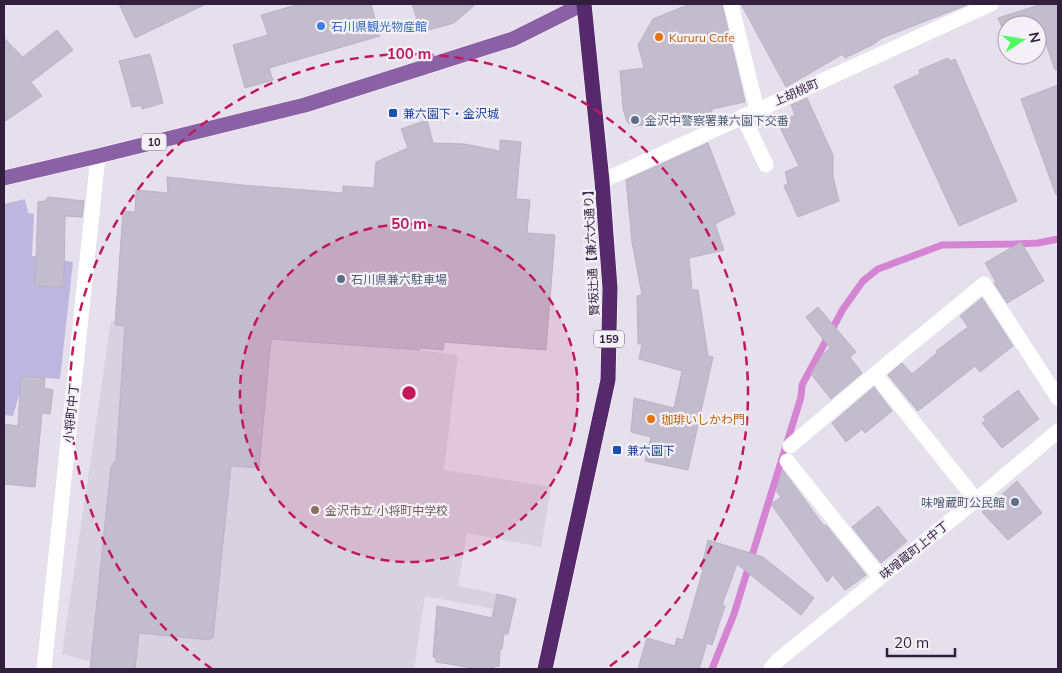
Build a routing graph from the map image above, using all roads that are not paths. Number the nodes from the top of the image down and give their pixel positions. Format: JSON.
{"nodes":[{"id":1,"x":584,"y":4,"type":"edge"},
{"id":2,"x":731,"y":4,"type":"edge"},
{"id":3,"x":991,"y":4,"type":"edge"},
{"id":4,"x":757,"y":110,"type":"junction"},
{"id":5,"x":743,"y":116,"type":"junction"},
{"id":6,"x":98,"y":156,"type":"junction"},
{"id":7,"x":766,"y":165,"type":"dead end"},
{"id":8,"x":4,"y":178,"type":"edge"},
{"id":9,"x":602,"y":180,"type":"junction"},
{"id":10,"x":875,"y":374,"type":"junction"},
{"id":11,"x":1058,"y":398,"type":"edge"},
{"id":12,"x":1058,"y":430,"type":"edge"},
{"id":13,"x":976,"y":500,"type":"junction"},
{"id":14,"x":880,"y":577,"type":"junction"},
{"id":15,"x":44,"y":669,"type":"edge"},
{"id":16,"x":544,"y":669,"type":"edge"},
{"id":17,"x":771,"y":669,"type":"edge"}],
"edges":[{"from":1,"to":6,"type":"main road","number":"10"},
{"from":1,"to":9,"type":"highway","name":"賢坂辻通【兼六大通り】","number":"159"},
{"from":2,"to":4,"type":"street"},
{"from":3,"to":4,"type":"street","name":"上胡桃町"},
{"from":4,"to":5,"type":"street","name":"上胡桃町"},
{"from":5,"to":7,"type":"street"},
{"from":5,"to":9,"type":"street","name":"上胡桃町"},
{"from":6,"to":8,"type":"main road","number":"10"},
{"from":6,"to":15,"type":"street","name":"小将町中丁"},
{"from":9,"to":16,"type":"highway","name":"賢坂辻通【兼六大通り】","number":"159"},
{"from":10,"to":11,"type":"street"},
{"from":10,"to":13,"type":"street"},
{"from":10,"to":14,"type":"street"},
{"from":12,"to":13,"type":"street","name":"味噌蔵町上中丁"},
{"from":13,"to":14,"type":"street","name":"味噌蔵町上中丁"},
{"from":14,"to":17,"type":"street","name":"味噌蔵町上中丁"}]}
